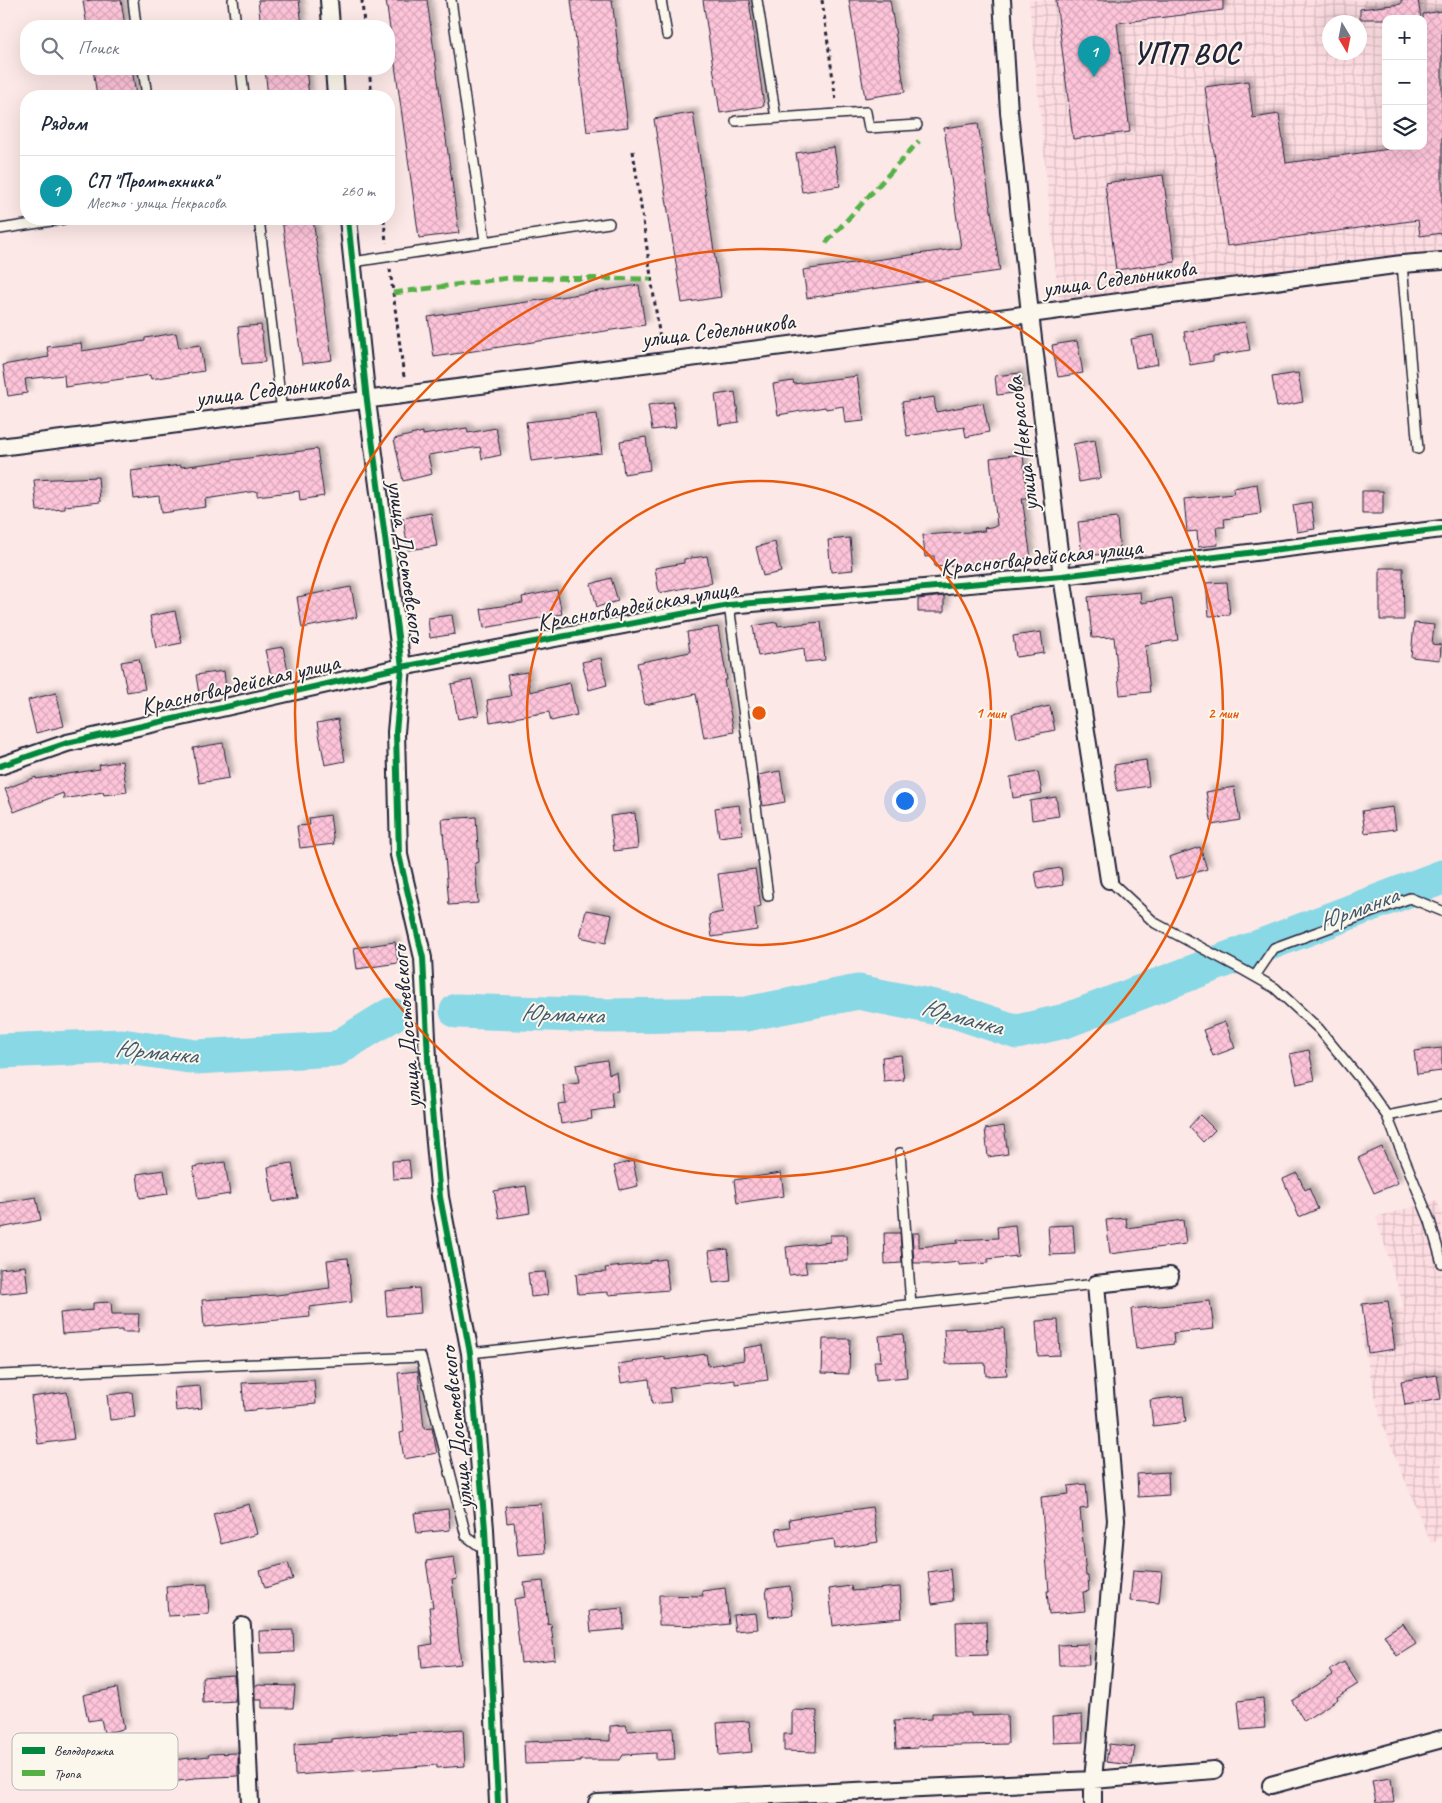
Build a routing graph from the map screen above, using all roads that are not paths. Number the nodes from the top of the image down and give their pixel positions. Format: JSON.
{"nodes":[{"id":1,"x":132,"y":0,"type":"edge"},
{"id":2,"x":233,"y":0,"type":"edge"},
{"id":3,"x":329,"y":0,"type":"edge"},
{"id":4,"x":451,"y":0,"type":"edge"},
{"id":5,"x":662,"y":0,"type":"edge"},
{"id":6,"x":757,"y":0,"type":"edge"},
{"id":7,"x":1002,"y":0,"type":"edge"},
{"id":8,"x":135,"y":20,"type":"edge"},
{"id":9,"x":235,"y":20,"type":"edge"},
{"id":10,"x":331,"y":20,"type":"edge"},
{"id":11,"x":667,"y":35,"type":"dead end"},
{"id":12,"x":144,"y":75,"type":"edge"},
{"id":13,"x":242,"y":75,"type":"edge"},
{"id":14,"x":334,"y":75,"type":"edge"},
{"id":15,"x":146,"y":90,"type":"edge"},
{"id":16,"x":243,"y":90,"type":"edge"},
{"id":17,"x":336,"y":90,"type":"edge"},
{"id":18,"x":776,"y":118,"type":"junction"},
{"id":19,"x":736,"y":121,"type":"dead end"},
{"id":20,"x":917,"y":125,"type":"dead end"},
{"id":21,"x":609,"y":223,"type":"dead end"},
{"id":22,"x":26,"y":225,"type":"edge"},
{"id":23,"x":260,"y":225,"type":"edge"},
{"id":24,"x":349,"y":225,"type":"edge"},
{"id":25,"x":0,"y":229,"type":"edge"},
{"id":26,"x":485,"y":240,"type":"junction"},
{"id":27,"x":1442,"y":260,"type":"edge"},
{"id":28,"x":353,"y":262,"type":"junction"},
{"id":29,"x":1402,"y":264,"type":"junction"},
{"id":30,"x":1030,"y":314,"type":"junction"},
{"id":31,"x":367,"y":401,"type":"junction"},
{"id":32,"x":282,"y":412,"type":"junction"},
{"id":33,"x":0,"y":447,"type":"edge"},
{"id":34,"x":1418,"y":449,"type":"dead end"},
{"id":35,"x":1442,"y":529,"type":"edge"},
{"id":36,"x":1062,"y":576,"type":"junction"},
{"id":37,"x":729,"y":605,"type":"junction"},
{"id":38,"x":402,"y":667,"type":"junction"},
{"id":39,"x":0,"y":766,"type":"edge"},
{"id":40,"x":1109,"y":880,"type":"joint"},
{"id":41,"x":768,"y":896,"type":"dead end"},
{"id":42,"x":1442,"y":911,"type":"edge"},
{"id":43,"x":1255,"y":976,"type":"junction"},
{"id":44,"x":1442,"y":1105,"type":"edge"},
{"id":45,"x":1387,"y":1116,"type":"junction"},
{"id":46,"x":900,"y":1153,"type":"dead end"},
{"id":47,"x":1430,"y":1221,"type":"junction"},
{"id":48,"x":1442,"y":1225,"type":"edge"},
{"id":49,"x":1442,"y":1263,"type":"edge"},
{"id":50,"x":1170,"y":1276,"type":"dead end"},
{"id":51,"x":1096,"y":1284,"type":"junction"},
{"id":52,"x":911,"y":1305,"type":"junction"},
{"id":53,"x":470,"y":1354,"type":"junction"},
{"id":54,"x":0,"y":1375,"type":"edge"},
{"id":55,"x":486,"y":1551,"type":"junction"},
{"id":56,"x":242,"y":1626,"type":"dead end"},
{"id":57,"x":1442,"y":1738,"type":"edge"},
{"id":58,"x":1214,"y":1770,"type":"dead end"},
{"id":59,"x":1093,"y":1780,"type":"junction"},
{"id":60,"x":1271,"y":1785,"type":"dead end"},
{"id":61,"x":250,"y":1803,"type":"edge"},
{"id":62,"x":498,"y":1803,"type":"edge"},
{"id":63,"x":597,"y":1803,"type":"edge"},
{"id":64,"x":1093,"y":1803,"type":"edge"}],
"edges":[{"from":1,"to":8,"type":"lane"},
{"from":2,"to":9,"type":"lane"},
{"from":3,"to":10,"type":"street"},
{"from":4,"to":26,"type":"lane"},
{"from":5,"to":11,"type":"lane"},
{"from":6,"to":18,"type":"lane"},
{"from":7,"to":30,"type":"street","name":"улица Некрасова"},
{"from":12,"to":15,"type":"lane"},
{"from":13,"to":16,"type":"lane"},
{"from":14,"to":17,"type":"street"},
{"from":18,"to":19,"type":"lane"},
{"from":18,"to":20,"type":"lane"},
{"from":21,"to":26,"type":"lane"},
{"from":22,"to":25,"type":"lane"},
{"from":23,"to":32,"type":"lane"},
{"from":24,"to":28,"type":"street","name":"улица Достоевского"},
{"from":26,"to":28,"type":"lane"},
{"from":27,"to":29,"type":"street","name":"улица Седельникова"},
{"from":28,"to":31,"type":"street","name":"улица Достоевского"},
{"from":29,"to":30,"type":"street","name":"улица Седельникова"},
{"from":29,"to":34,"type":"lane"},
{"from":30,"to":31,"type":"street","name":"улица Седельникова"},
{"from":30,"to":36,"type":"street","name":"улица Некрасова"},
{"from":31,"to":32,"type":"street","name":"улица Седельникова"},
{"from":31,"to":38,"type":"street","name":"улица Достоевского"},
{"from":32,"to":33,"type":"street","name":"улица Седельникова"},
{"from":35,"to":36,"type":"street","name":"Красногвардейская улица"},
{"from":36,"to":37,"type":"street","name":"Красногвардейская улица"},
{"from":36,"to":40,"type":"street","name":"улица Некрасова"},
{"from":37,"to":38,"type":"street","name":"Красногвардейская улица"},
{"from":37,"to":41,"type":"lane"},
{"from":38,"to":39,"type":"street","name":"Красногвардейская улица"},
{"from":38,"to":53,"type":"street","name":"улица Достоевского"},
{"from":40,"to":43,"type":"lane"},
{"from":42,"to":43,"type":"lane"},
{"from":43,"to":45,"type":"lane"},
{"from":44,"to":45,"type":"lane"},
{"from":45,"to":47,"type":"lane"},
{"from":46,"to":52,"type":"lane"},
{"from":47,"to":48,"type":"lane"},
{"from":47,"to":49,"type":"lane"},
{"from":50,"to":51,"type":"street"},
{"from":51,"to":52,"type":"lane"},
{"from":51,"to":59,"type":"street"},
{"from":52,"to":53,"type":"lane"},
{"from":53,"to":55,"type":"street","name":"улица Достоевского"},
{"from":54,"to":55,"type":"lane"},
{"from":55,"to":62,"type":"street","name":"улица Достоевского"},
{"from":56,"to":61,"type":"street"},
{"from":57,"to":60,"type":"street"},
{"from":58,"to":59,"type":"street"},
{"from":59,"to":63,"type":"street"},
{"from":59,"to":64,"type":"street"}]}
